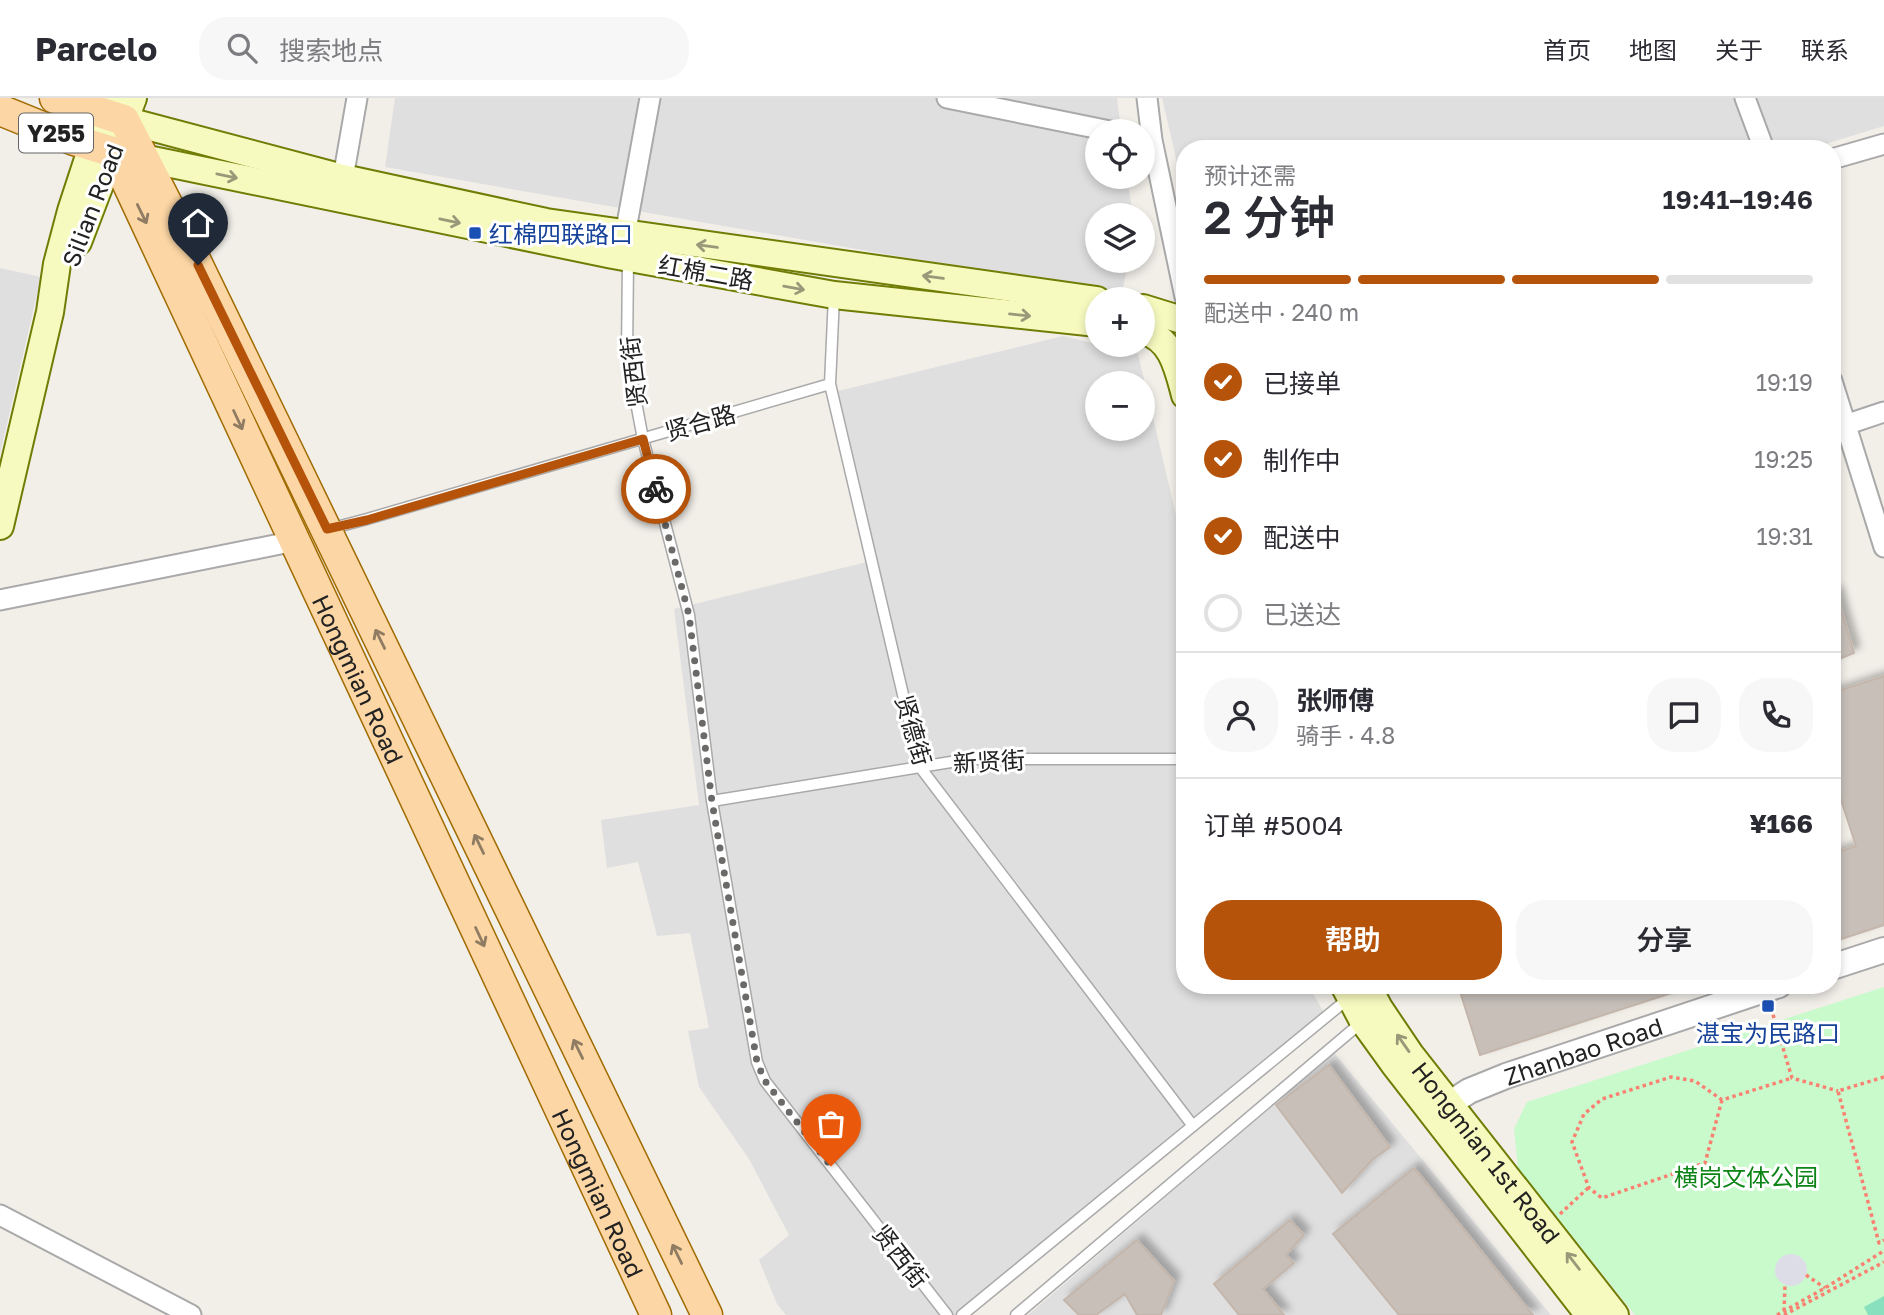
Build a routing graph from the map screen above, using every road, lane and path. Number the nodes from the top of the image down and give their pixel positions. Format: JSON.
{"nodes":[{"id":1,"x":55,"y":98,"type":"edge"},
{"id":2,"x":357,"y":98,"type":"edge"},
{"id":3,"x":650,"y":98,"type":"edge"},
{"id":4,"x":947,"y":98,"type":"edge"},
{"id":5,"x":1147,"y":98,"type":"edge"},
{"id":6,"x":1745,"y":98,"type":"edge"},
{"id":7,"x":117,"y":108,"type":"edge"},
{"id":8,"x":0,"y":110,"type":"edge"},
{"id":9,"x":1148,"y":119,"type":"edge"},
{"id":10,"x":1085,"y":126,"type":"edge"},
{"id":11,"x":1761,"y":140,"type":"edge"},
{"id":12,"x":1884,"y":144,"type":"edge"},
{"id":13,"x":102,"y":149,"type":"junction"},
{"id":14,"x":1841,"y":156,"type":"edge"},
{"id":15,"x":143,"y":159,"type":"junction"},
{"id":16,"x":1155,"y":169,"type":"edge"},
{"id":17,"x":343,"y":178,"type":"junction"},
{"id":18,"x":627,"y":246,"type":"junction"},
{"id":19,"x":1176,"y":259,"type":"edge"},
{"id":20,"x":834,"y":295,"type":"junction"},
{"id":21,"x":1085,"y":299,"type":"edge"},
{"id":22,"x":1155,"y":312,"type":"edge"},
{"id":23,"x":1176,"y":320,"type":"edge"},
{"id":24,"x":1085,"y":322,"type":"edge"},
{"id":25,"x":1176,"y":325,"type":"edge"},
{"id":26,"x":1155,"y":330,"type":"edge"},
{"id":27,"x":1155,"y":337,"type":"edge"},
{"id":28,"x":1176,"y":365,"type":"edge"},
{"id":29,"x":830,"y":384,"type":"junction"},
{"id":30,"x":1841,"y":411,"type":"edge"},
{"id":31,"x":1884,"y":412,"type":"edge"},
{"id":32,"x":1845,"y":425,"type":"junction"},
{"id":33,"x":643,"y":439,"type":"junction"},
{"id":34,"x":0,"y":526,"type":"edge"},
{"id":35,"x":327,"y":529,"type":"junction"},
{"id":36,"x":295,"y":541,"type":"junction"},
{"id":37,"x":1884,"y":547,"type":"edge"},
{"id":38,"x":0,"y":600,"type":"edge"},
{"id":39,"x":1176,"y":759,"type":"edge"},
{"id":40,"x":920,"y":767,"type":"junction"},
{"id":41,"x":712,"y":802,"type":"junction"},
{"id":42,"x":1884,"y":950,"type":"edge"},
{"id":43,"x":1841,"y":964,"type":"edge"},
{"id":44,"x":1348,"y":994,"type":"edge"},
{"id":45,"x":1355,"y":994,"type":"edge"},
{"id":46,"x":1361,"y":994,"type":"edge"},
{"id":47,"x":1751,"y":994,"type":"edge"},
{"id":48,"x":1774,"y":994,"type":"edge"},
{"id":49,"x":1363,"y":1021,"type":"junction"},
{"id":50,"x":1884,"y":1077,"type":"edge"},
{"id":51,"x":1792,"y":1078,"type":"junction"},
{"id":52,"x":1838,"y":1091,"type":"junction"},
{"id":53,"x":1722,"y":1100,"type":"junction"},
{"id":54,"x":1441,"y":1109,"type":"junction"},
{"id":55,"x":1193,"y":1126,"type":"junction"},
{"id":56,"x":1589,"y":1188,"type":"junction"},
{"id":57,"x":0,"y":1215,"type":"edge"},
{"id":58,"x":1546,"y":1227,"type":"junction"},
{"id":59,"x":1882,"y":1242,"type":"edge"},
{"id":60,"x":1883,"y":1252,"type":"edge"},
{"id":61,"x":1884,"y":1262,"type":"edge"},
{"id":62,"x":1806,"y":1275,"type":"dead end"},
{"id":63,"x":1785,"y":1285,"type":"dead end"},
{"id":64,"x":1825,"y":1288,"type":"junction"},
{"id":65,"x":1784,"y":1313,"type":"edge"},
{"id":66,"x":191,"y":1315,"type":"edge"},
{"id":67,"x":656,"y":1315,"type":"edge"},
{"id":68,"x":707,"y":1315,"type":"edge"},
{"id":69,"x":947,"y":1315,"type":"edge"},
{"id":70,"x":962,"y":1315,"type":"edge"},
{"id":71,"x":1016,"y":1315,"type":"edge"},
{"id":72,"x":1589,"y":1315,"type":"edge"},
{"id":73,"x":1615,"y":1315,"type":"edge"},
{"id":74,"x":1777,"y":1315,"type":"edge"}],
"edges":[{"from":1,"to":7,"type":"main road","number":"Y255"},
{"from":2,"to":17,"type":"street"},
{"from":3,"to":18,"type":"street"},
{"from":4,"to":10,"type":"street"},
{"from":5,"to":9,"type":"street"},
{"from":6,"to":11,"type":"street"},
{"from":7,"to":13,"type":"main road","name":"Silian Road"},
{"from":7,"to":15,"type":"main road","name":"Hongmian Road"},
{"from":7,"to":17,"type":"main road","name":"红棉二路","number":"Y255"},
{"from":8,"to":13,"type":"main road","number":"Y255"},
{"from":12,"to":14,"type":"street"},
{"from":13,"to":15,"type":"main road","name":"红棉二路","number":"Y255"},
{"from":13,"to":34,"type":"main road","name":"Silian Road"},
{"from":13,"to":36,"type":"main road","name":"Hongmian Road","one_way":true},
{"from":15,"to":18,"type":"main road","name":"红棉二路","number":"Y255","one_way":true},
{"from":15,"to":35,"type":"main road","name":"Hongmian Road"},
{"from":16,"to":19,"type":"street"},
{"from":17,"to":18,"type":"main road","name":"红棉二路","number":"Y255"},
{"from":18,"to":20,"type":"main road","name":"红棉二路","number":"Y255","one_way":true},
{"from":21,"to":18,"type":"main road","name":"红棉二路","number":"Y255","one_way":true},
{"from":18,"to":33,"type":"lane","name":"贤西街"},
{"from":20,"to":24,"type":"main road","name":"红棉二路","number":"Y255","one_way":true},
{"from":20,"to":29,"type":"lane","name":"贤德街"},
{"from":22,"to":23,"type":"main road"},
{"from":25,"to":26,"type":"street"},
{"from":27,"to":28,"type":"main road"},
{"from":29,"to":33,"type":"lane","name":"贤合路"},
{"from":29,"to":40,"type":"lane","name":"贤德街"},
{"from":30,"to":32,"type":"street"},
{"from":31,"to":32,"type":"street"},
{"from":32,"to":37,"type":"street"},
{"from":33,"to":35,"type":"lane","name":"贤合路"},
{"from":33,"to":41,"type":"lane","name":"贤西街"},
{"from":68,"to":35,"type":"main road","name":"Hongmian Road","one_way":true},
{"from":36,"to":38,"type":"street"},
{"from":36,"to":67,"type":"main road","name":"Hongmian Road","one_way":true},
{"from":39,"to":40,"type":"lane","name":"新贤街"},
{"from":40,"to":41,"type":"lane","name":"新贤街"},
{"from":40,"to":55,"type":"lane","name":"贤德街"},
{"from":41,"to":69,"type":"lane","name":"贤西街"},
{"from":42,"to":43,"type":"street"},
{"from":44,"to":55,"type":"lane"},
{"from":45,"to":49,"type":"main road","name":"Hongmian 1st Road"},
{"from":54,"to":46,"type":"main road","name":"Hongmian 1st Road","one_way":true},
{"from":47,"to":54,"type":"street","name":"Zhanbao Road"},
{"from":48,"to":51,"type":"path"},
{"from":49,"to":54,"type":"main road","name":"Hongmian 1st Road"},
{"from":49,"to":71,"type":"lane"},
{"from":50,"to":52,"type":"path"},
{"from":51,"to":52,"type":"path"},
{"from":51,"to":53,"type":"path"},
{"from":52,"to":59,"type":"path"},
{"from":53,"to":56,"type":"path"},
{"from":53,"to":56,"type":"path"},
{"from":54,"to":58,"type":"main road","name":"Hongmian 1st Road"},
{"from":54,"to":72,"type":"main road","name":"Hongmian 1st Road"},
{"from":55,"to":70,"type":"lane"},
{"from":56,"to":58,"type":"path"},
{"from":57,"to":66,"type":"street"},
{"from":73,"to":58,"type":"main road","name":"Hongmian 1st Road","one_way":true},
{"from":59,"to":60,"type":"path"},
{"from":60,"to":64,"type":"path"},
{"from":61,"to":65,"type":"path"},
{"from":62,"to":64,"type":"path"},
{"from":63,"to":65,"type":"path"},
{"from":64,"to":65,"type":"path"},
{"from":65,"to":74,"type":"path"}]}
